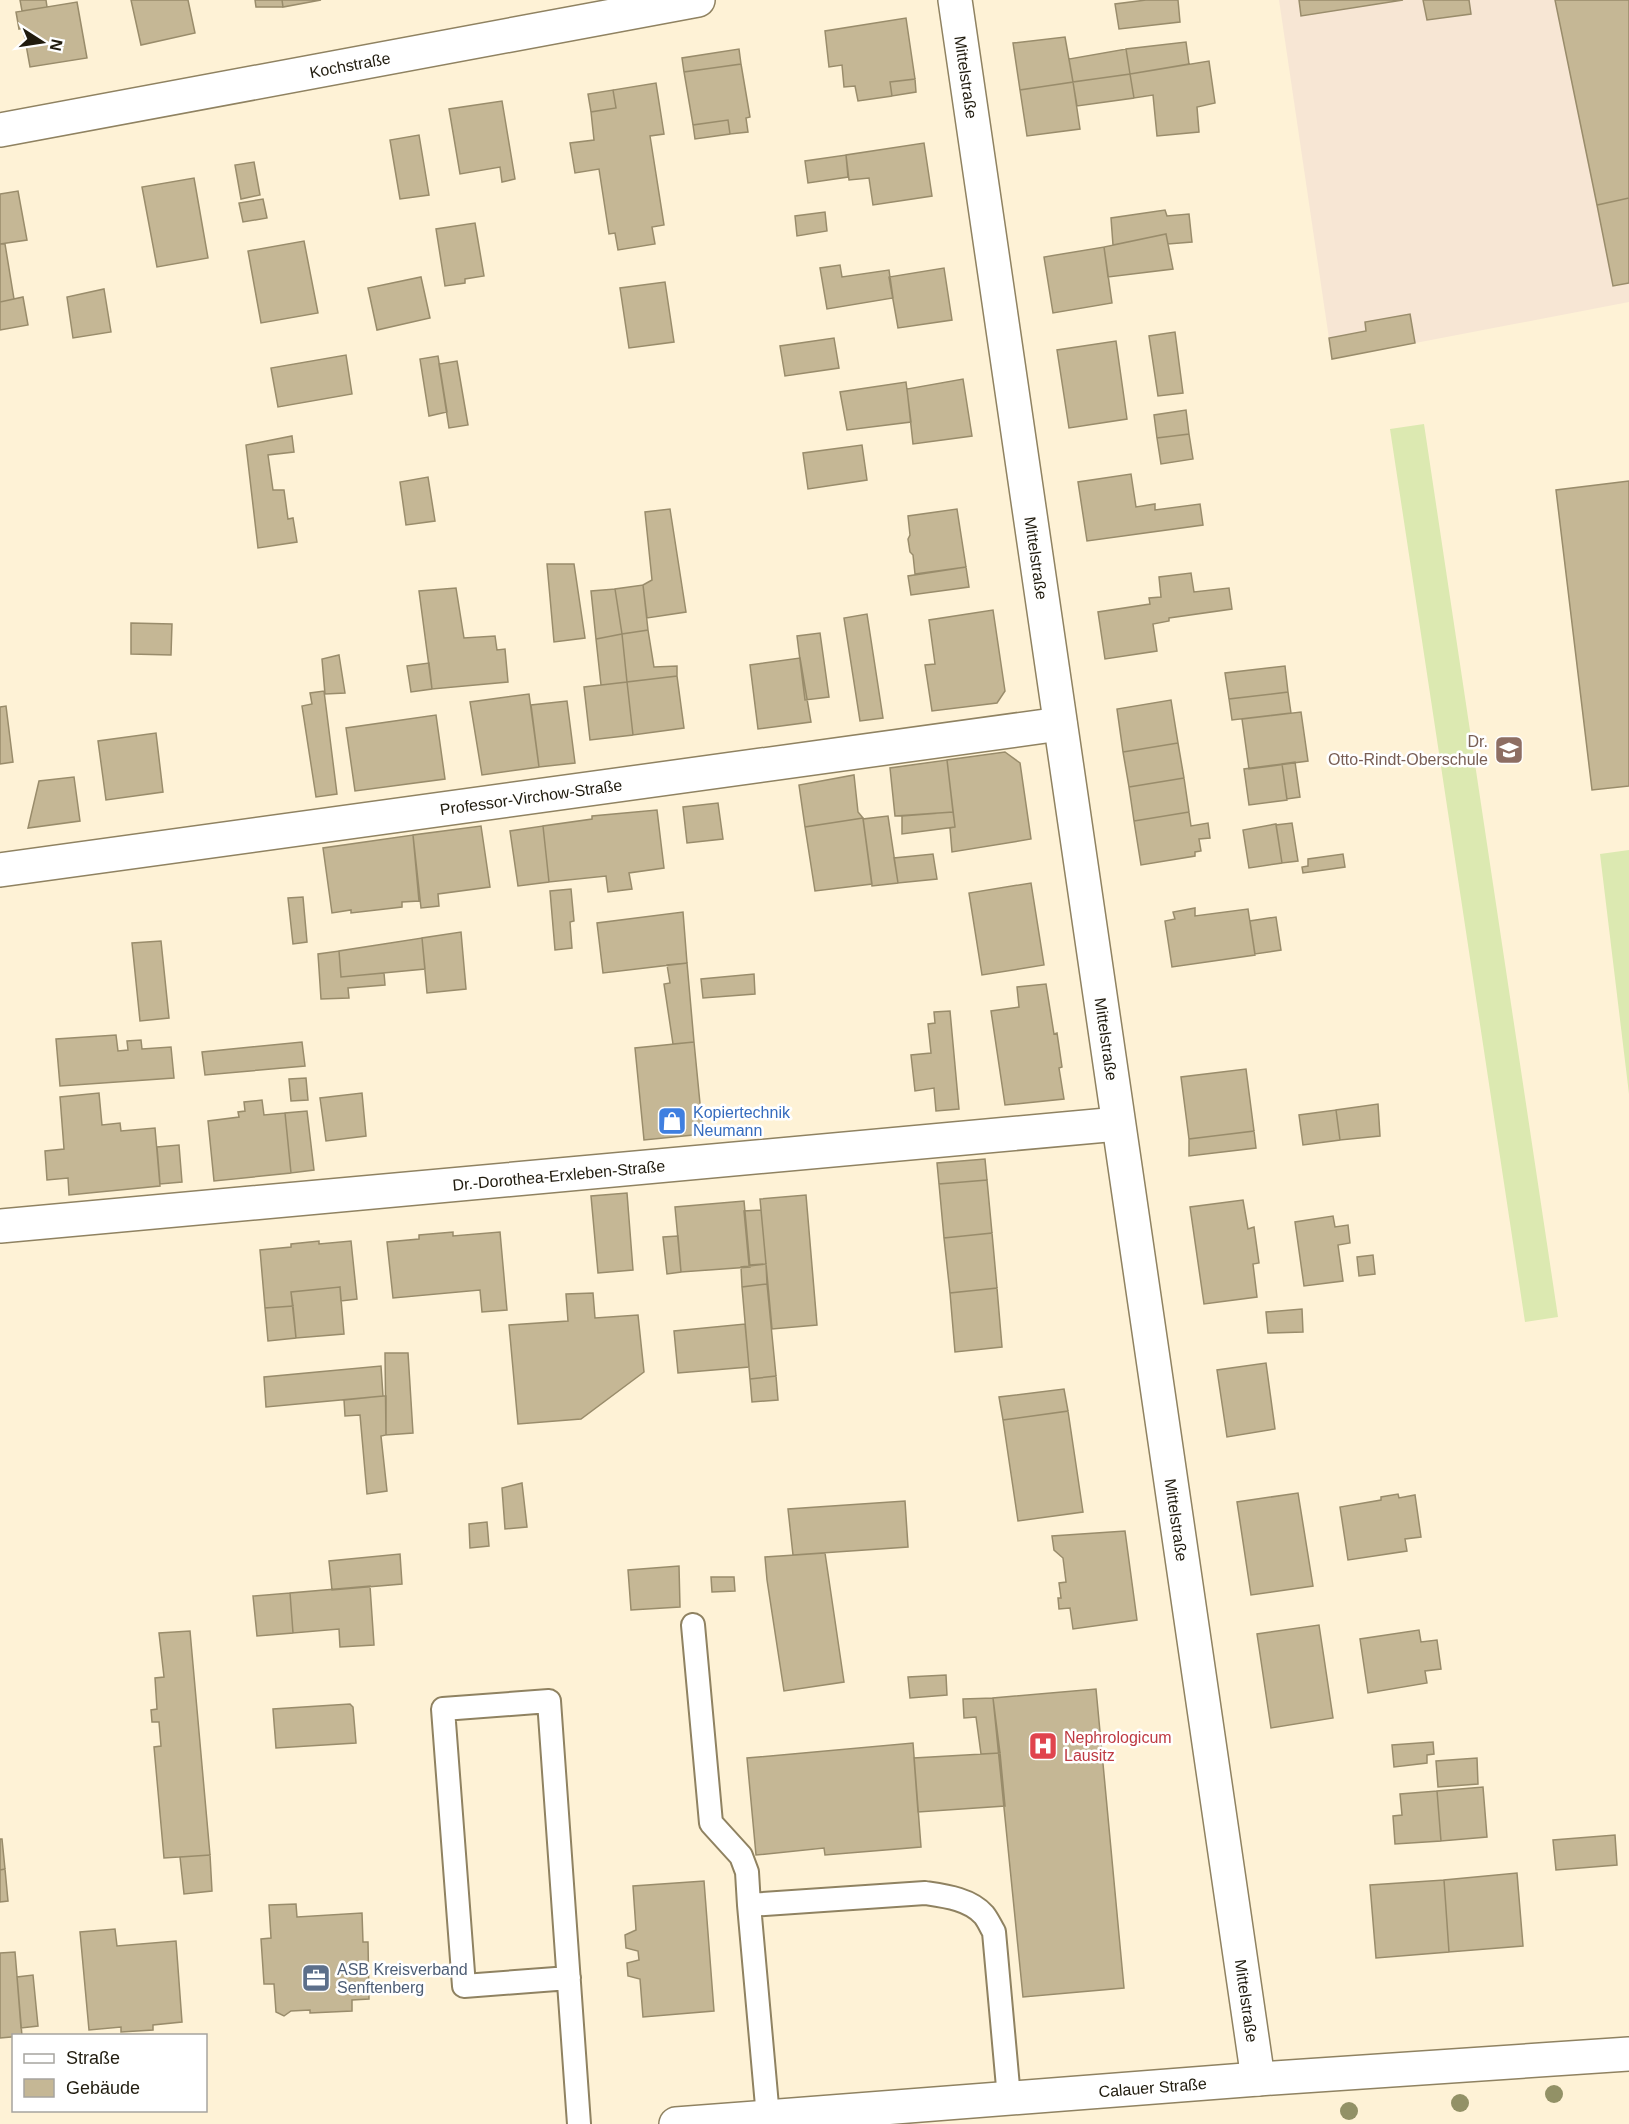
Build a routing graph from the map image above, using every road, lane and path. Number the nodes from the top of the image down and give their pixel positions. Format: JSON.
{"nodes":[{"id":1,"x":698,"y":0,"type":"edge"},
{"id":2,"x":955,"y":0,"type":"edge"},
{"id":3,"x":0,"y":130,"type":"edge"},
{"id":4,"x":1060,"y":724,"type":"junction"},
{"id":5,"x":0,"y":870,"type":"edge"},
{"id":6,"x":1118,"y":1124,"type":"junction"},
{"id":7,"x":0,"y":1226,"type":"edge"},
{"id":8,"x":693,"y":1625,"type":"dead end"},
{"id":9,"x":749,"y":1905,"type":"junction"},
{"id":10,"x":569,"y":1978,"type":"junction"},
{"id":11,"x":1629,"y":2054,"type":"edge"},
{"id":12,"x":1258,"y":2079,"type":"junction"},
{"id":13,"x":1009,"y":2098,"type":"junction"},
{"id":14,"x":768,"y":2117,"type":"junction"},
{"id":15,"x":579,"y":2124,"type":"edge"},
{"id":16,"x":676,"y":2124,"type":"edge"}],
"edges":[{"from":1,"to":3,"type":"street","name":"Kochstraße"},
{"from":2,"to":4,"type":"street","name":"Mittelstraße"},
{"from":4,"to":5,"type":"street","name":"Professor-Virchow-Straße"},
{"from":4,"to":6,"type":"street","name":"Mittelstraße"},
{"from":6,"to":7,"type":"street","name":"Dr.-Dorothea-Erxleben-Straße"},
{"from":6,"to":12,"type":"street","name":"Mittelstraße"},
{"from":8,"to":9,"type":"lane"},
{"from":9,"to":13,"type":"lane"},
{"from":9,"to":14,"type":"lane"},
{"from":10,"to":10,"type":"lane"},
{"from":10,"to":15,"type":"lane"},
{"from":11,"to":12,"type":"street","name":"Calauer Straße"},
{"from":12,"to":13,"type":"street","name":"Calauer Straße"},
{"from":13,"to":14,"type":"street","name":"Calauer Straße"},
{"from":14,"to":16,"type":"street","name":"Calauer Straße"}]}
